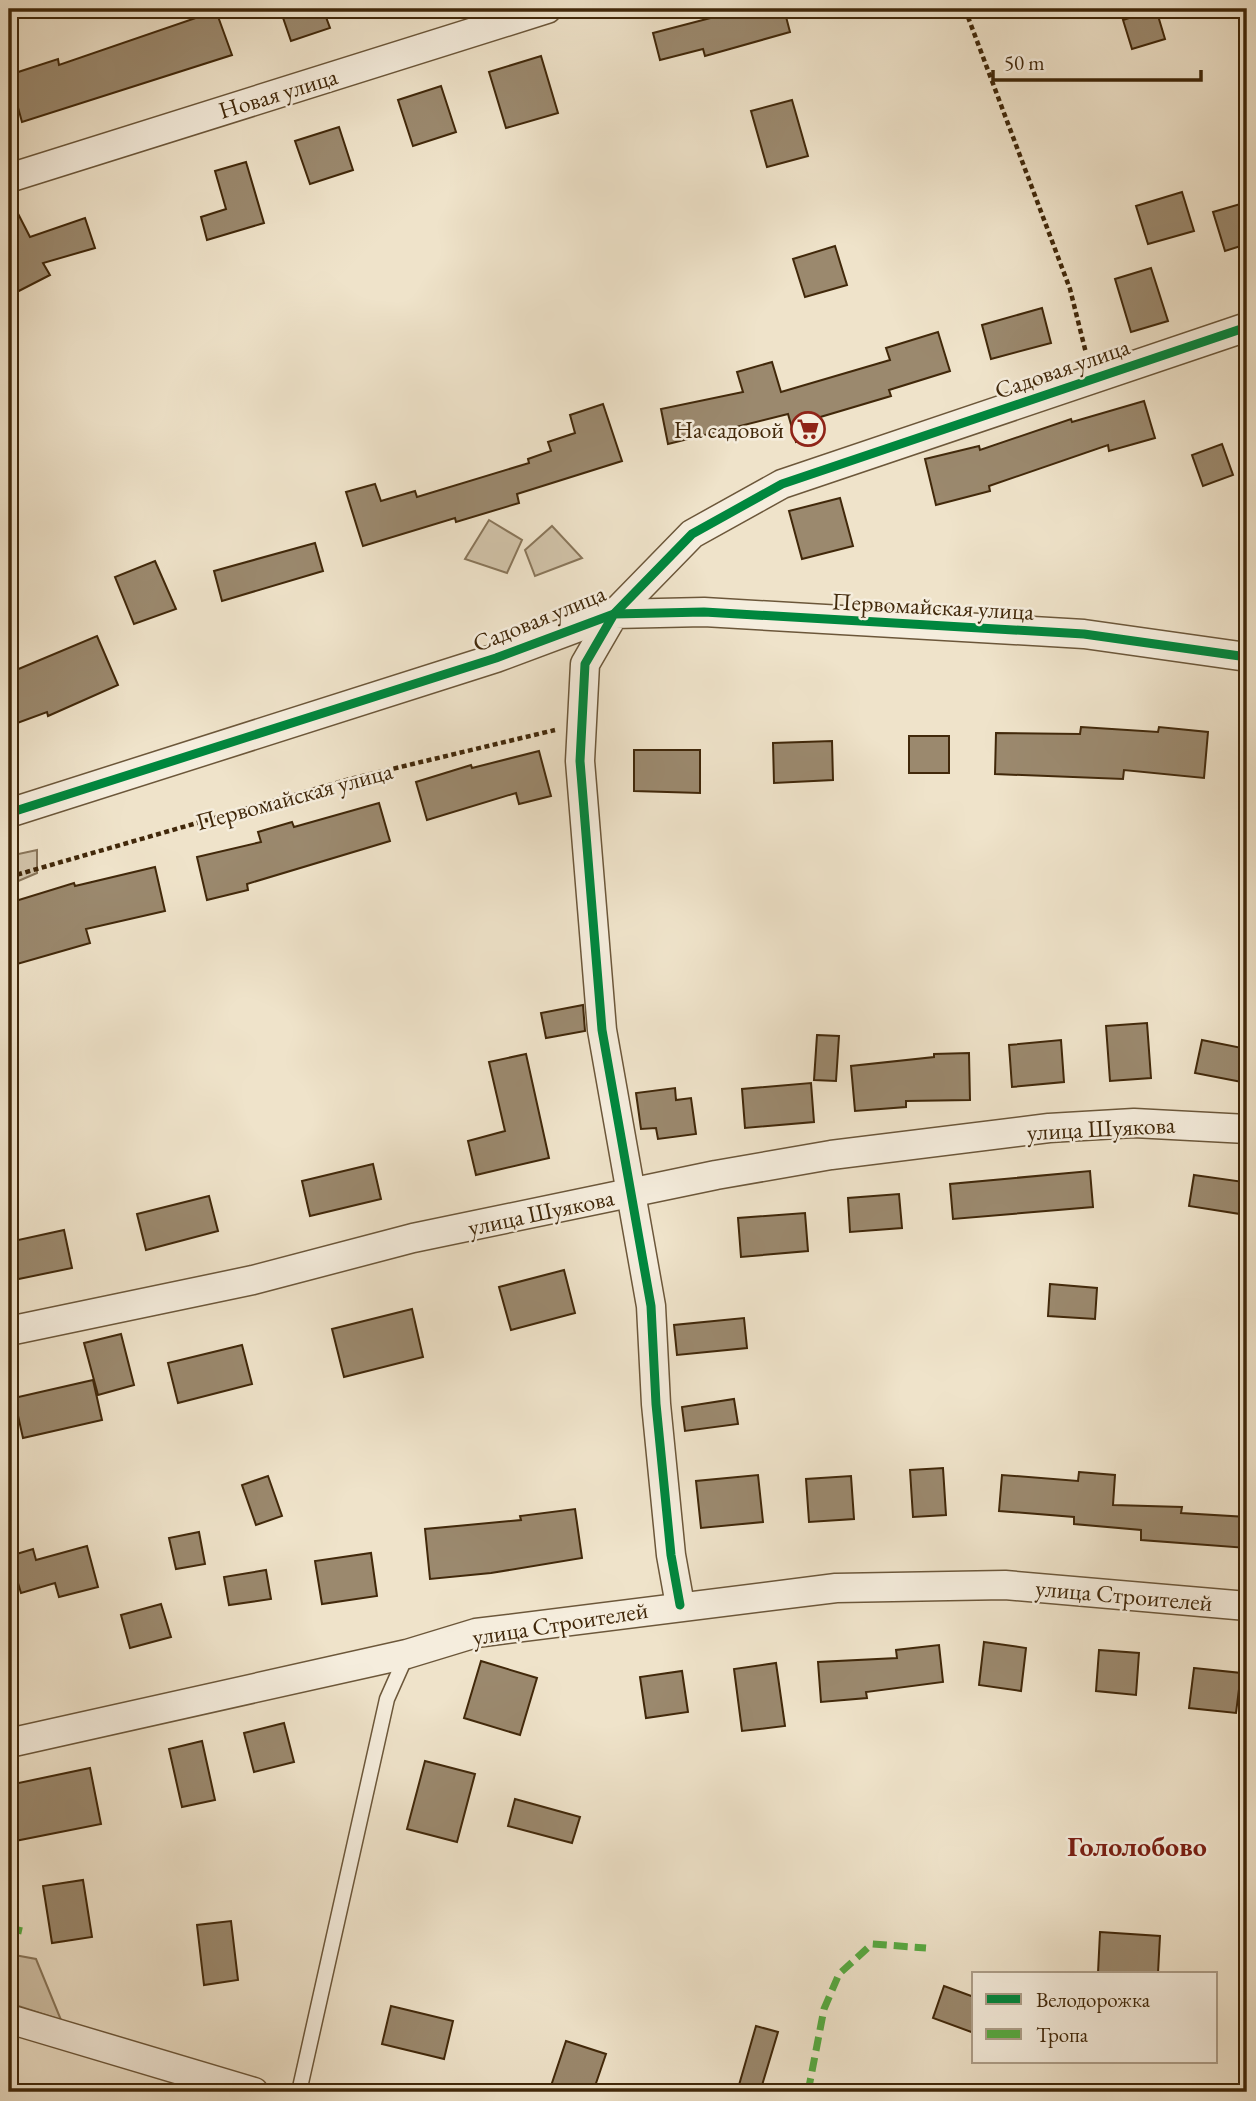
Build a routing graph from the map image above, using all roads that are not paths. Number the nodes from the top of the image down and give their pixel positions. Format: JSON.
{"nodes":[{"id":1,"x":547,"y":9,"type":"edge"},
{"id":2,"x":9,"y":178,"type":"edge"},
{"id":3,"x":1247,"y":327,"type":"edge"},
{"id":4,"x":614,"y":614,"type":"junction"},
{"id":5,"x":1247,"y":657,"type":"edge"},
{"id":6,"x":9,"y":813,"type":"edge"},
{"id":7,"x":1247,"y":1129,"type":"edge"},
{"id":8,"x":629,"y":1194,"type":"junction"},
{"id":9,"x":9,"y":1331,"type":"edge"},
{"id":10,"x":680,"y":1605,"type":"junction"},
{"id":11,"x":1247,"y":1606,"type":"edge"},
{"id":12,"x":407,"y":1654,"type":"junction"},
{"id":13,"x":9,"y":1742,"type":"edge"},
{"id":14,"x":9,"y":2018,"type":"edge"},
{"id":15,"x":254,"y":2092,"type":"edge"},
{"id":16,"x":299,"y":2092,"type":"edge"}],
"edges":[{"from":1,"to":2,"type":"street","name":"Новая улица"},
{"from":3,"to":4,"type":"street","name":"Садовая улица"},
{"from":4,"to":5,"type":"street","name":"Первомайская улица"},
{"from":4,"to":6,"type":"street","name":"Садовая улица"},
{"from":4,"to":8,"type":"street"},
{"from":7,"to":8,"type":"street","name":"улица Шуякова"},
{"from":8,"to":9,"type":"street","name":"улица Шуякова"},
{"from":8,"to":10,"type":"street"},
{"from":10,"to":11,"type":"street","name":"улица Строителей"},
{"from":10,"to":12,"type":"street","name":"улица Строителей"},
{"from":12,"to":13,"type":"street","name":"улица Строителей"},
{"from":12,"to":16,"type":"lane"},
{"from":14,"to":15,"type":"street"}]}
